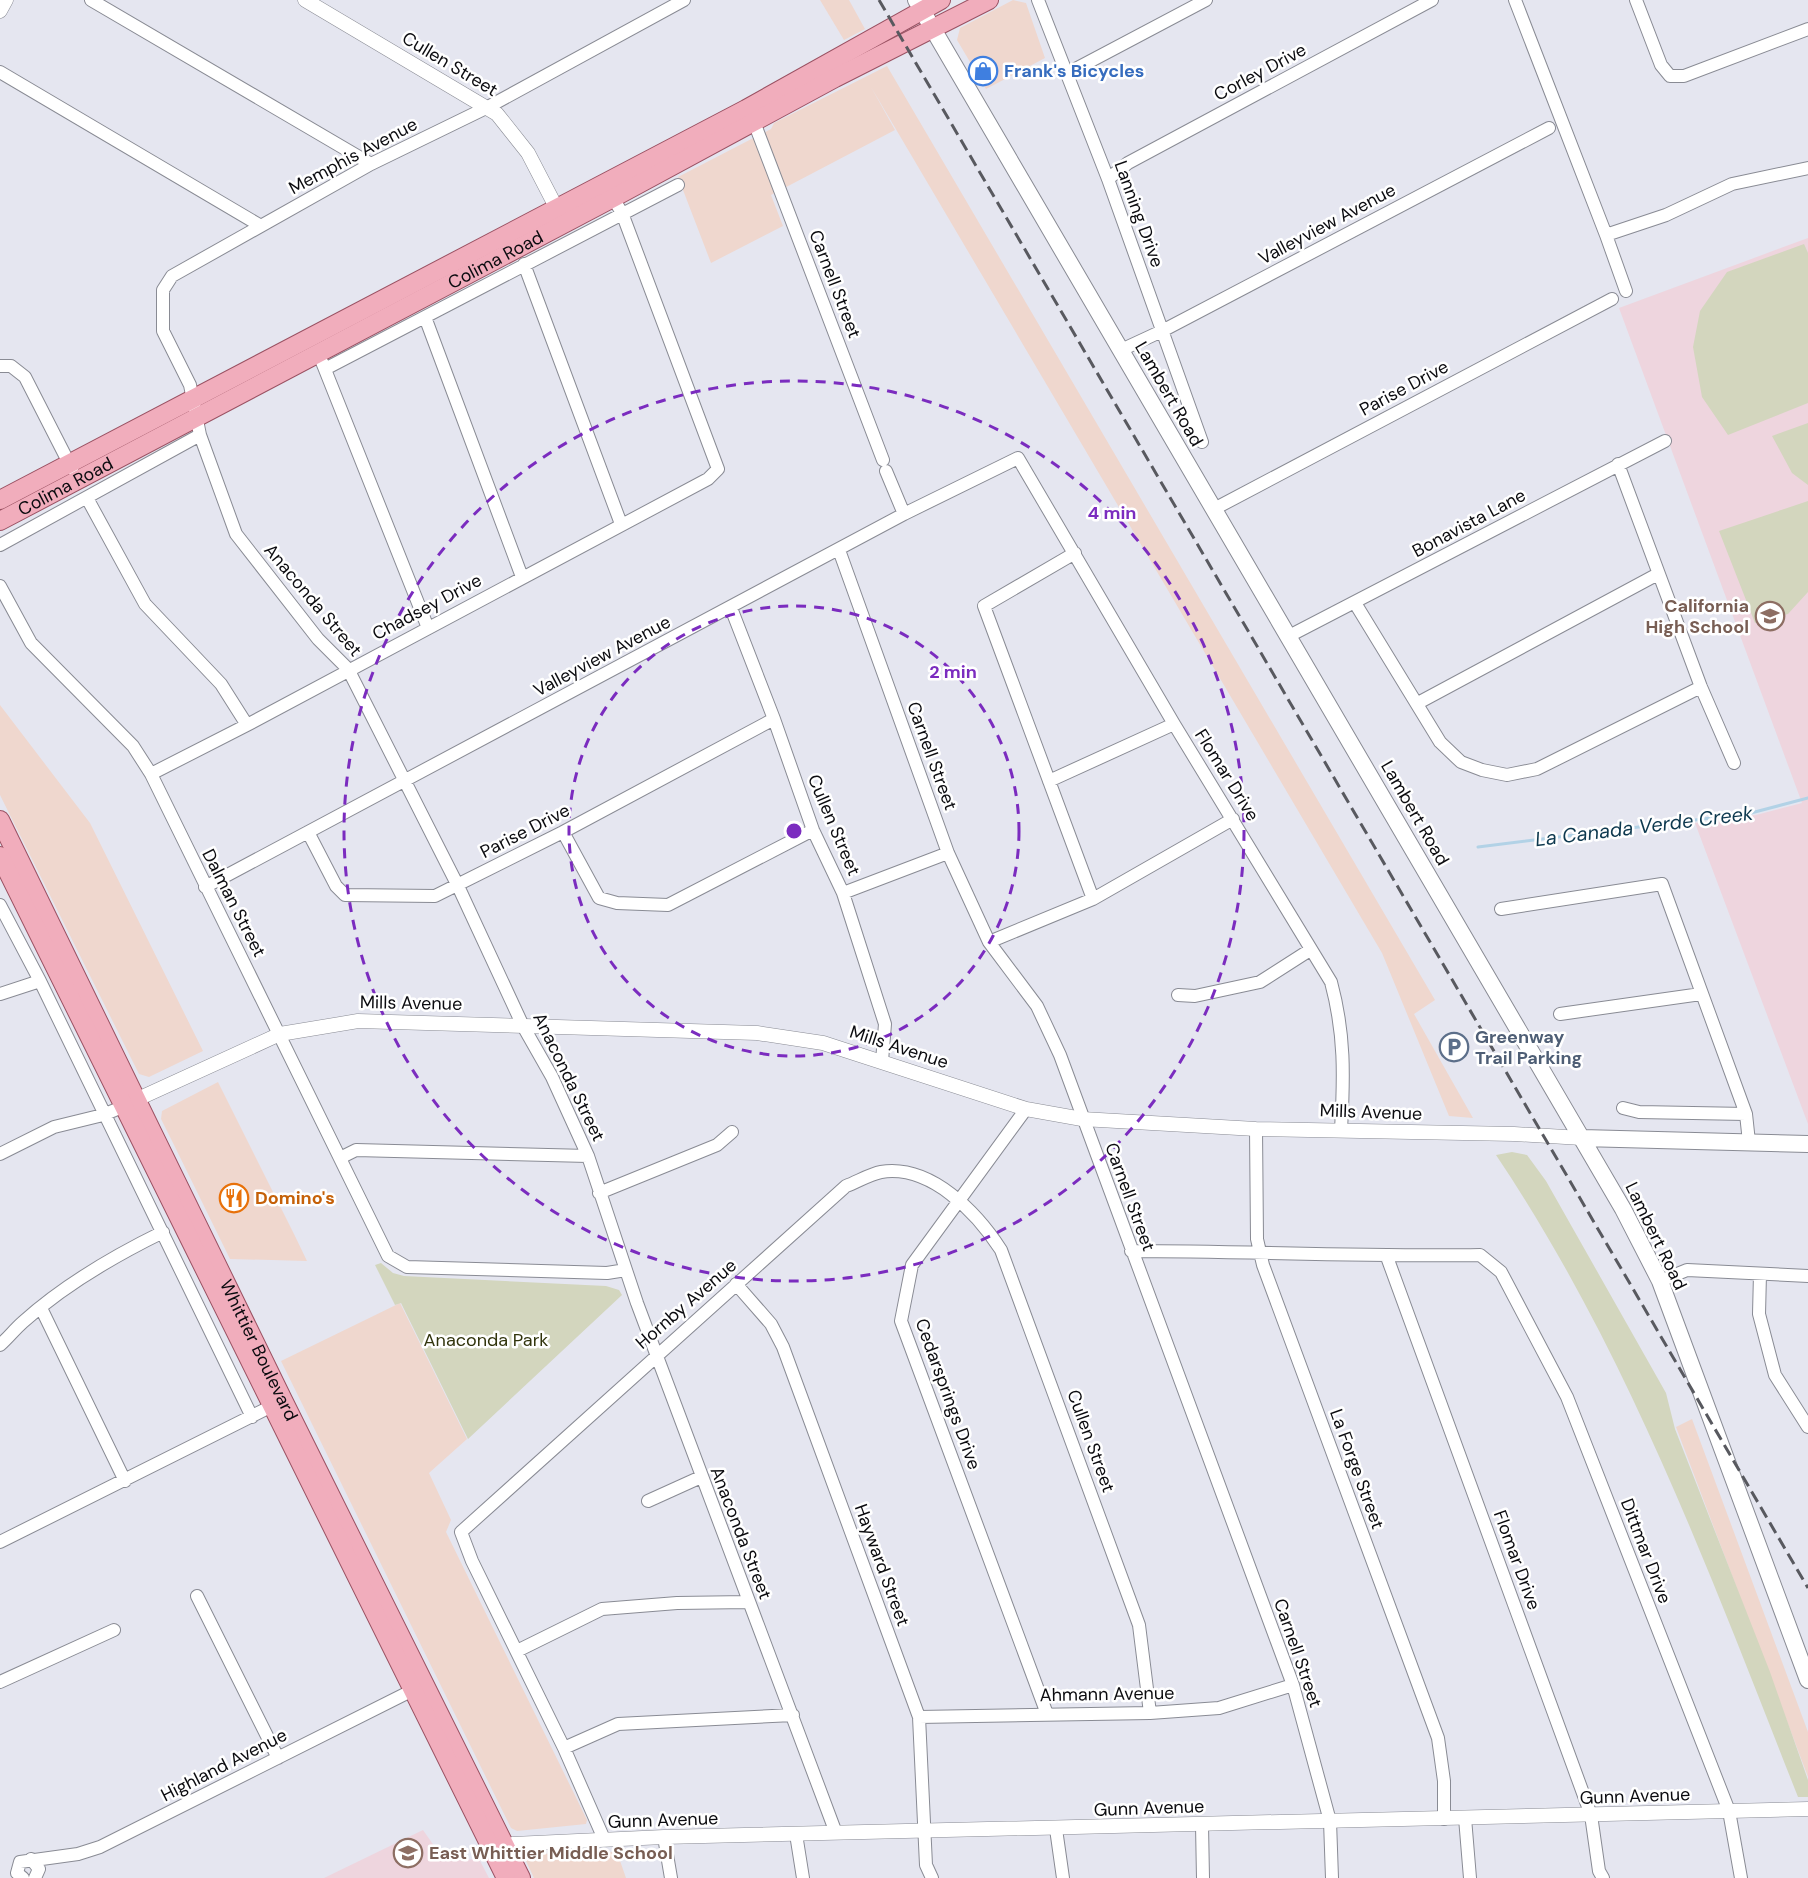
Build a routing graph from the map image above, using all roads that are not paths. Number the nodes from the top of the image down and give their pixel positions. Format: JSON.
{"nodes":[{"id":1,"x":6,"y":0,"type":"edge"},
{"id":2,"x":91,"y":0,"type":"edge"},
{"id":3,"x":305,"y":0,"type":"edge"},
{"id":4,"x":684,"y":0,"type":"edge"},
{"id":5,"x":941,"y":0,"type":"edge"},
{"id":6,"x":989,"y":0,"type":"edge"},
{"id":7,"x":1038,"y":0,"type":"edge"},
{"id":8,"x":1206,"y":0,"type":"edge"},
{"id":9,"x":1432,"y":0,"type":"edge"},
{"id":10,"x":1515,"y":0,"type":"edge"},
{"id":11,"x":1636,"y":0,"type":"edge"},
{"id":12,"x":919,"y":5,"type":"edge"},
{"id":13,"x":0,"y":11,"type":"edge"},
{"id":14,"x":1808,"y":29,"type":"edge"},
{"id":15,"x":933,"y":30,"type":"junction"},
{"id":16,"x":0,"y":72,"type":"edge"},
{"id":17,"x":1068,"y":73,"type":"junction"},
{"id":18,"x":488,"y":107,"type":"junction"},
{"id":19,"x":750,"y":115,"type":"junction"},
{"id":20,"x":1548,"y":128,"type":"dead end"},
{"id":21,"x":371,"y":164,"type":"junction"},
{"id":22,"x":1808,"y":168,"type":"edge"},
{"id":23,"x":1108,"y":180,"type":"junction"},
{"id":24,"x":678,"y":185,"type":"dead end"},
{"id":25,"x":613,"y":198,"type":"junction"},
{"id":26,"x":560,"y":215,"type":"junction"},
{"id":27,"x":261,"y":226,"type":"junction"},
{"id":28,"x":1606,"y":235,"type":"junction"},
{"id":29,"x":524,"y":264,"type":"junction"},
{"id":30,"x":1626,"y":291,"type":"dead end"},
{"id":31,"x":1612,"y":299,"type":"dead end"},
{"id":32,"x":425,"y":316,"type":"junction"},
{"id":33,"x":1162,"y":331,"type":"junction"},
{"id":34,"x":309,"y":337,"type":"junction"},
{"id":35,"x":1121,"y":350,"type":"junction"},
{"id":36,"x":321,"y":361,"type":"junction"},
{"id":37,"x":0,"y":366,"type":"edge"},
{"id":38,"x":195,"y":407,"type":"junction"},
{"id":39,"x":200,"y":435,"type":"junction"},
{"id":40,"x":1665,"y":441,"type":"dead end"},
{"id":41,"x":1202,"y":442,"type":"dead end"},
{"id":42,"x":1018,"y":458,"type":"joint"},
{"id":43,"x":1618,"y":464,"type":"junction"},
{"id":44,"x":73,"y":471,"type":"junction"},
{"id":45,"x":87,"y":498,"type":"junction"},
{"id":46,"x":0,"y":500,"type":"edge"},
{"id":47,"x":1214,"y":509,"type":"junction"},
{"id":48,"x":904,"y":514,"type":"junction"},
{"id":49,"x":0,"y":521,"type":"edge"},
{"id":50,"x":621,"y":524,"type":"junction"},
{"id":51,"x":0,"y":544,"type":"edge"},
{"id":52,"x":839,"y":550,"type":"junction"},
{"id":53,"x":1075,"y":553,"type":"junction"},
{"id":54,"x":1658,"y":574,"type":"junction"},
{"id":55,"x":522,"y":577,"type":"junction"},
{"id":56,"x":0,"y":586,"type":"edge"},
{"id":57,"x":1354,"y":603,"type":"junction"},
{"id":58,"x":730,"y":608,"type":"junction"},
{"id":59,"x":428,"y":628,"type":"junction"},
{"id":60,"x":1288,"y":636,"type":"junction"},
{"id":61,"x":348,"y":669,"type":"junction"},
{"id":62,"x":1701,"y":687,"type":"junction"},
{"id":63,"x":1418,"y":703,"type":"junction"},
{"id":64,"x":774,"y":719,"type":"junction"},
{"id":65,"x":1174,"y":724,"type":"junction"},
{"id":66,"x":247,"y":725,"type":"junction"},
{"id":67,"x":1734,"y":763,"type":"dead end"},
{"id":68,"x":151,"y":774,"type":"junction"},
{"id":69,"x":403,"y":781,"type":"junction"},
{"id":70,"x":1049,"y":781,"type":"junction"},
{"id":71,"x":1233,"y":819,"type":"junction"},
{"id":72,"x":1,"y":826,"type":"edge"},
{"id":73,"x":813,"y":831,"type":"junction"},
{"id":74,"x":308,"y":832,"type":"junction"},
{"id":75,"x":563,"y":832,"type":"junction"},
{"id":76,"x":948,"y":853,"type":"junction"},
{"id":77,"x":0,"y":856,"type":"edge"},
{"id":78,"x":458,"y":886,"type":"junction"},
{"id":79,"x":205,"y":887,"type":"junction"},
{"id":80,"x":843,"y":893,"type":"junction"},
{"id":81,"x":1093,"y":899,"type":"junction"},
{"id":82,"x":0,"y":905,"type":"edge"},
{"id":83,"x":1501,"y":909,"type":"dead end"},
{"id":84,"x":989,"y":942,"type":"junction"},
{"id":85,"x":1310,"y":950,"type":"junction"},
{"id":86,"x":40,"y":981,"type":"junction"},
{"id":87,"x":1701,"y":993,"type":"junction"},
{"id":88,"x":0,"y":994,"type":"edge"},
{"id":89,"x":1178,"y":995,"type":"dead end"},
{"id":90,"x":1560,"y":1014,"type":"dead end"},
{"id":91,"x":523,"y":1026,"type":"junction"},
{"id":92,"x":280,"y":1034,"type":"junction"},
{"id":93,"x":882,"y":1061,"type":"junction"},
{"id":94,"x":130,"y":1103,"type":"junction"},
{"id":95,"x":1623,"y":1108,"type":"dead end"},
{"id":96,"x":1026,"y":1109,"type":"junction"},
{"id":97,"x":1746,"y":1114,"type":"junction"},
{"id":98,"x":103,"y":1115,"type":"junction"},
{"id":99,"x":1082,"y":1119,"type":"junction"},
{"id":100,"x":1256,"y":1129,"type":"junction"},
{"id":101,"x":1341,"y":1130,"type":"junction"},
{"id":102,"x":732,"y":1132,"type":"dead end"},
{"id":103,"x":1582,"y":1138,"type":"junction"},
{"id":104,"x":1749,"y":1142,"type":"junction"},
{"id":105,"x":1808,"y":1144,"type":"edge"},
{"id":106,"x":0,"y":1154,"type":"edge"},
{"id":107,"x":588,"y":1156,"type":"junction"},
{"id":108,"x":340,"y":1158,"type":"junction"},
{"id":109,"x":599,"y":1193,"type":"junction"},
{"id":110,"x":958,"y":1200,"type":"junction"},
{"id":111,"x":163,"y":1232,"type":"junction"},
{"id":112,"x":1260,"y":1250,"type":"junction"},
{"id":113,"x":1131,"y":1251,"type":"junction"},
{"id":114,"x":1387,"y":1257,"type":"junction"},
{"id":115,"x":626,"y":1270,"type":"junction"},
{"id":116,"x":1760,"y":1274,"type":"junction"},
{"id":117,"x":1808,"y":1276,"type":"edge"},
{"id":118,"x":1660,"y":1281,"type":"junction"},
{"id":119,"x":736,"y":1284,"type":"junction"},
{"id":120,"x":41,"y":1308,"type":"junction"},
{"id":121,"x":0,"y":1345,"type":"edge"},
{"id":122,"x":656,"y":1354,"type":"junction"},
{"id":123,"x":277,"y":1403,"type":"junction"},
{"id":124,"x":252,"y":1417,"type":"junction"},
{"id":125,"x":1808,"y":1427,"type":"edge"},
{"id":126,"x":701,"y":1477,"type":"junction"},
{"id":127,"x":125,"y":1481,"type":"junction"},
{"id":128,"x":648,"y":1500,"type":"dead end"},
{"id":129,"x":0,"y":1542,"type":"edge"},
{"id":130,"x":197,"y":1596,"type":"dead end"},
{"id":131,"x":748,"y":1602,"type":"junction"},
{"id":132,"x":114,"y":1630,"type":"dead end"},
{"id":133,"x":517,"y":1651,"type":"junction"},
{"id":134,"x":1808,"y":1680,"type":"edge"},
{"id":135,"x":0,"y":1682,"type":"edge"},
{"id":136,"x":1293,"y":1685,"type":"junction"},
{"id":137,"x":419,"y":1687,"type":"junction"},
{"id":138,"x":1047,"y":1713,"type":"junction"},
{"id":139,"x":1150,"y":1713,"type":"junction"},
{"id":140,"x":793,"y":1715,"type":"junction"},
{"id":141,"x":919,"y":1717,"type":"junction"},
{"id":142,"x":564,"y":1748,"type":"junction"},
{"id":143,"x":278,"y":1758,"type":"junction"},
{"id":144,"x":1808,"y":1809,"type":"edge"},
{"id":145,"x":1729,"y":1811,"type":"junction"},
{"id":146,"x":1591,"y":1815,"type":"junction"},
{"id":147,"x":1465,"y":1818,"type":"junction"},
{"id":148,"x":1444,"y":1819,"type":"junction"},
{"id":149,"x":1330,"y":1821,"type":"junction"},
{"id":150,"x":1202,"y":1825,"type":"junction"},
{"id":151,"x":1056,"y":1829,"type":"junction"},
{"id":152,"x":926,"y":1831,"type":"junction"},
{"id":153,"x":836,"y":1833,"type":"junction"},
{"id":154,"x":796,"y":1834,"type":"junction"},
{"id":155,"x":664,"y":1837,"type":"junction"},
{"id":156,"x":604,"y":1839,"type":"junction"},
{"id":157,"x":499,"y":1848,"type":"junction"},
{"id":158,"x":31,"y":1859,"type":"junction"},
{"id":159,"x":23,"y":1878,"type":"edge"},
{"id":160,"x":35,"y":1878,"type":"edge"},
{"id":161,"x":506,"y":1878,"type":"edge"},
{"id":162,"x":522,"y":1878,"type":"edge"},
{"id":163,"x":671,"y":1878,"type":"edge"},
{"id":164,"x":803,"y":1878,"type":"edge"},
{"id":165,"x":932,"y":1878,"type":"edge"},
{"id":166,"x":1063,"y":1878,"type":"edge"},
{"id":167,"x":1203,"y":1878,"type":"edge"},
{"id":168,"x":1332,"y":1878,"type":"edge"},
{"id":169,"x":1470,"y":1878,"type":"edge"},
{"id":170,"x":1603,"y":1878,"type":"edge"},
{"id":171,"x":1741,"y":1878,"type":"edge"}],
"edges":[{"from":1,"to":13,"type":"street"},
{"from":2,"to":21,"type":"street"},
{"from":3,"to":18,"type":"street","name":"Cullen Street"},
{"from":4,"to":18,"type":"street","name":"Memphis Avenue"},
{"from":5,"to":12,"type":"main road","name":"Colima Road"},
{"from":6,"to":15,"type":"main road","name":"Colima Road"},
{"from":7,"to":17,"type":"street","name":"Lanning Drive"},
{"from":8,"to":17,"type":"street"},
{"from":9,"to":23,"type":"street","name":"Corley Drive"},
{"from":10,"to":28,"type":"street"},
{"from":11,"to":14,"type":"street"},
{"from":12,"to":15,"type":"main road","name":"Lambert Road"},
{"from":12,"to":19,"type":"main road","name":"Colima Road"},
{"from":15,"to":19,"type":"main road","name":"Colima Road"},
{"from":15,"to":35,"type":"main road","name":"Lambert Road"},
{"from":16,"to":27,"type":"street"},
{"from":17,"to":23,"type":"street","name":"Lanning Drive"},
{"from":18,"to":21,"type":"street","name":"Memphis Avenue"},
{"from":18,"to":26,"type":"street","name":"Cullen Street"},
{"from":19,"to":25,"type":"main road","name":"Colima Road"},
{"from":19,"to":48,"type":"street","name":"Carnell Street"},
{"from":20,"to":33,"type":"street","name":"Valleyview Avenue"},
{"from":21,"to":27,"type":"street","name":"Memphis Avenue"},
{"from":22,"to":28,"type":"street"},
{"from":23,"to":33,"type":"street","name":"Lanning Drive"},
{"from":24,"to":25,"type":"street"},
{"from":25,"to":26,"type":"main road","name":"Colima Road"},
{"from":25,"to":29,"type":"street"},
{"from":25,"to":50,"type":"street","name":"Chadsey Drive"},
{"from":26,"to":34,"type":"main road","name":"Colima Road"},
{"from":26,"to":36,"type":"main road","name":"Colima Road"},
{"from":27,"to":38,"type":"street","name":"Memphis Avenue"},
{"from":28,"to":30,"type":"street"},
{"from":29,"to":32,"type":"street"},
{"from":29,"to":50,"type":"street"},
{"from":31,"to":47,"type":"street","name":"Parise Drive"},
{"from":32,"to":36,"type":"street"},
{"from":32,"to":55,"type":"street"},
{"from":33,"to":35,"type":"street","name":"Valleyview Avenue"},
{"from":33,"to":41,"type":"street","name":"Lanning Drive"},
{"from":34,"to":36,"type":"street"},
{"from":34,"to":38,"type":"main road","name":"Colima Road"},
{"from":35,"to":47,"type":"main road","name":"Lambert Road"},
{"from":36,"to":38,"type":"main road","name":"Colima Road"},
{"from":36,"to":59,"type":"street"},
{"from":37,"to":44,"type":"street"},
{"from":38,"to":39,"type":"street","name":"Anaconda Street"},
{"from":38,"to":44,"type":"main road","name":"Colima Road"},
{"from":39,"to":45,"type":"street"},
{"from":39,"to":61,"type":"street","name":"Anaconda Street"},
{"from":40,"to":43,"type":"street","name":"Bonavista Lane"},
{"from":42,"to":48,"type":"street","name":"Valleyview Avenue"},
{"from":42,"to":53,"type":"street","name":"Flomar Drive"},
{"from":43,"to":54,"type":"street"},
{"from":43,"to":57,"type":"street","name":"Bonavista Lane"},
{"from":44,"to":46,"type":"main road","name":"Colima Road"},
{"from":44,"to":49,"type":"main road","name":"Colima Road"},
{"from":45,"to":51,"type":"street"},
{"from":45,"to":66,"type":"street"},
{"from":47,"to":60,"type":"main road","name":"Lambert Road"},
{"from":48,"to":52,"type":"street","name":"Valleyview Avenue"},
{"from":50,"to":55,"type":"street","name":"Chadsey Drive"},
{"from":52,"to":58,"type":"street","name":"Valleyview Avenue"},
{"from":52,"to":76,"type":"street","name":"Carnell Street"},
{"from":53,"to":65,"type":"street","name":"Flomar Drive"},
{"from":53,"to":70,"type":"street"},
{"from":54,"to":62,"type":"street"},
{"from":54,"to":63,"type":"street"},
{"from":55,"to":59,"type":"street","name":"Chadsey Drive"},
{"from":56,"to":68,"type":"street","name":"Dalman Street"},
{"from":57,"to":60,"type":"street","name":"Bonavista Lane"},
{"from":57,"to":63,"type":"street"},
{"from":58,"to":64,"type":"street","name":"Cullen Street"},
{"from":58,"to":69,"type":"street","name":"Valleyview Avenue"},
{"from":59,"to":61,"type":"street","name":"Chadsey Drive"},
{"from":60,"to":103,"type":"main road","name":"Lambert Road"},
{"from":61,"to":66,"type":"street","name":"Chadsey Drive"},
{"from":61,"to":69,"type":"street","name":"Anaconda Street"},
{"from":62,"to":63,"type":"street"},
{"from":62,"to":67,"type":"street"},
{"from":64,"to":73,"type":"street","name":"Cullen Street"},
{"from":64,"to":75,"type":"street","name":"Parise Drive"},
{"from":65,"to":70,"type":"street"},
{"from":65,"to":71,"type":"street","name":"Flomar Drive"},
{"from":66,"to":68,"type":"street","name":"Chadsey Drive"},
{"from":68,"to":79,"type":"street","name":"Dalman Street"},
{"from":69,"to":74,"type":"street","name":"Valleyview Avenue"},
{"from":69,"to":78,"type":"street","name":"Anaconda Street"},
{"from":70,"to":81,"type":"street"},
{"from":71,"to":81,"type":"street"},
{"from":71,"to":85,"type":"street","name":"Flomar Drive"},
{"from":72,"to":94,"type":"main road","name":"Whittier Boulevard"},
{"from":73,"to":75,"type":"street"},
{"from":73,"to":80,"type":"street","name":"Cullen Street"},
{"from":74,"to":78,"type":"street","name":"Parise Drive"},
{"from":74,"to":79,"type":"street","name":"Valleyview Avenue"},
{"from":75,"to":78,"type":"street","name":"Parise Drive"},
{"from":76,"to":80,"type":"street"},
{"from":76,"to":84,"type":"street","name":"Carnell Street"},
{"from":77,"to":94,"type":"main road","name":"Whittier Boulevard"},
{"from":78,"to":91,"type":"street","name":"Anaconda Street"},
{"from":79,"to":92,"type":"street","name":"Dalman Street"},
{"from":80,"to":93,"type":"street","name":"Cullen Street"},
{"from":81,"to":84,"type":"street"},
{"from":82,"to":86,"type":"street","name":"Whittier Boulevard"},
{"from":83,"to":87,"type":"street"},
{"from":84,"to":99,"type":"street","name":"Carnell Street"},
{"from":85,"to":89,"type":"street"},
{"from":85,"to":101,"type":"street","name":"Flomar Drive"},
{"from":86,"to":88,"type":"street"},
{"from":86,"to":98,"type":"street","name":"Whittier Boulevard"},
{"from":87,"to":90,"type":"street"},
{"from":87,"to":97,"type":"street"},
{"from":91,"to":92,"type":"street","name":"Mills Avenue"},
{"from":91,"to":93,"type":"street","name":"Mills Avenue"},
{"from":91,"to":107,"type":"street","name":"Anaconda Street"},
{"from":92,"to":94,"type":"street","name":"Mills Avenue"},
{"from":92,"to":108,"type":"street","name":"Dalman Street"},
{"from":93,"to":96,"type":"street","name":"Mills Avenue"},
{"from":94,"to":98,"type":"street","name":"Mills Avenue"},
{"from":94,"to":123,"type":"main road","name":"Whittier Boulevard"},
{"from":95,"to":97,"type":"street"},
{"from":96,"to":99,"type":"street","name":"Mills Avenue"},
{"from":96,"to":110,"type":"street","name":"Cedarsprings Drive"},
{"from":97,"to":104,"type":"street"},
{"from":98,"to":106,"type":"street","name":"Mills Avenue"},
{"from":98,"to":111,"type":"street","name":"Whittier Boulevard"},
{"from":99,"to":100,"type":"street","name":"Mills Avenue"},
{"from":99,"to":113,"type":"street","name":"Carnell Street"},
{"from":100,"to":101,"type":"street","name":"Mills Avenue"},
{"from":100,"to":112,"type":"street","name":"La Forge Street"},
{"from":101,"to":103,"type":"street","name":"Mills Avenue"},
{"from":102,"to":109,"type":"street"},
{"from":103,"to":104,"type":"main road","name":"Mills Avenue"},
{"from":103,"to":118,"type":"main road","name":"Lambert Road"},
{"from":104,"to":105,"type":"main road","name":"Mills Avenue"},
{"from":107,"to":108,"type":"street"},
{"from":107,"to":109,"type":"street","name":"Anaconda Street"},
{"from":108,"to":115,"type":"street","name":"Dalman Street"},
{"from":109,"to":115,"type":"street","name":"Anaconda Street"},
{"from":110,"to":119,"type":"street","name":"Hornby Avenue"},
{"from":110,"to":138,"type":"street","name":"Cedarsprings Drive"},
{"from":110,"to":139,"type":"street","name":"Cullen Street"},
{"from":111,"to":120,"type":"street"},
{"from":111,"to":124,"type":"street","name":"Whittier Boulevard"},
{"from":112,"to":113,"type":"street"},
{"from":112,"to":114,"type":"street"},
{"from":112,"to":148,"type":"street","name":"La Forge Street"},
{"from":113,"to":136,"type":"street","name":"Carnell Street"},
{"from":114,"to":145,"type":"street","name":"Dittmar Drive"},
{"from":114,"to":146,"type":"street","name":"Flomar Drive"},
{"from":115,"to":122,"type":"street","name":"Anaconda Street"},
{"from":116,"to":117,"type":"street"},
{"from":116,"to":118,"type":"street"},
{"from":116,"to":125,"type":"street"},
{"from":118,"to":134,"type":"main road","name":"Lambert Road"},
{"from":119,"to":122,"type":"street","name":"Hornby Avenue"},
{"from":119,"to":141,"type":"street","name":"Hayward Street"},
{"from":120,"to":121,"type":"street"},
{"from":120,"to":127,"type":"street"},
{"from":122,"to":126,"type":"street","name":"Anaconda Street"},
{"from":122,"to":133,"type":"street","name":"Hornby Avenue"},
{"from":123,"to":124,"type":"street"},
{"from":123,"to":137,"type":"main road","name":"Whittier Boulevard"},
{"from":124,"to":127,"type":"street"},
{"from":126,"to":128,"type":"street"},
{"from":126,"to":131,"type":"street","name":"Anaconda Street"},
{"from":127,"to":129,"type":"street"},
{"from":130,"to":143,"type":"street"},
{"from":131,"to":133,"type":"street"},
{"from":131,"to":140,"type":"street","name":"Anaconda Street"},
{"from":132,"to":135,"type":"street"},
{"from":133,"to":142,"type":"street"},
{"from":136,"to":139,"type":"street","name":"Ahmann Avenue"},
{"from":136,"to":149,"type":"street","name":"Carnell Street"},
{"from":137,"to":143,"type":"street","name":"Highland Avenue"},
{"from":137,"to":157,"type":"main road","name":"Whittier Boulevard"},
{"from":138,"to":139,"type":"street","name":"Ahmann Avenue"},
{"from":138,"to":141,"type":"street","name":"Ahmann Avenue"},
{"from":140,"to":142,"type":"street"},
{"from":140,"to":153,"type":"street","name":"Anaconda Street"},
{"from":141,"to":152,"type":"street","name":"Hayward Street"},
{"from":142,"to":156,"type":"street"},
{"from":143,"to":158,"type":"street","name":"Highland Avenue"},
{"from":144,"to":145,"type":"street","name":"Gunn Avenue"},
{"from":145,"to":146,"type":"street","name":"Gunn Avenue"},
{"from":145,"to":171,"type":"street","name":"Dittmar Drive"},
{"from":146,"to":147,"type":"street","name":"Gunn Avenue"},
{"from":146,"to":170,"type":"street","name":"Flomar Drive"},
{"from":147,"to":148,"type":"street","name":"Gunn Avenue"},
{"from":147,"to":169,"type":"street"},
{"from":148,"to":149,"type":"street","name":"Gunn Avenue"},
{"from":149,"to":150,"type":"street","name":"Gunn Avenue"},
{"from":149,"to":168,"type":"street","name":"Carnell Street"},
{"from":150,"to":151,"type":"street","name":"Gunn Avenue"},
{"from":150,"to":167,"type":"street"},
{"from":151,"to":152,"type":"street","name":"Gunn Avenue"},
{"from":151,"to":166,"type":"street"},
{"from":152,"to":153,"type":"street","name":"Gunn Avenue"},
{"from":152,"to":165,"type":"street","name":"Hayward Street"},
{"from":153,"to":154,"type":"street","name":"Gunn Avenue"},
{"from":154,"to":155,"type":"street","name":"Gunn Avenue"},
{"from":154,"to":164,"type":"street"},
{"from":155,"to":156,"type":"street","name":"Gunn Avenue"},
{"from":155,"to":163,"type":"street"},
{"from":156,"to":157,"type":"street","name":"Gunn Avenue"},
{"from":157,"to":161,"type":"main road","name":"Whittier Boulevard"},
{"from":157,"to":162,"type":"main road","name":"Whittier Boulevard"},
{"from":158,"to":159,"type":"street"},
{"from":158,"to":160,"type":"street"}]}
